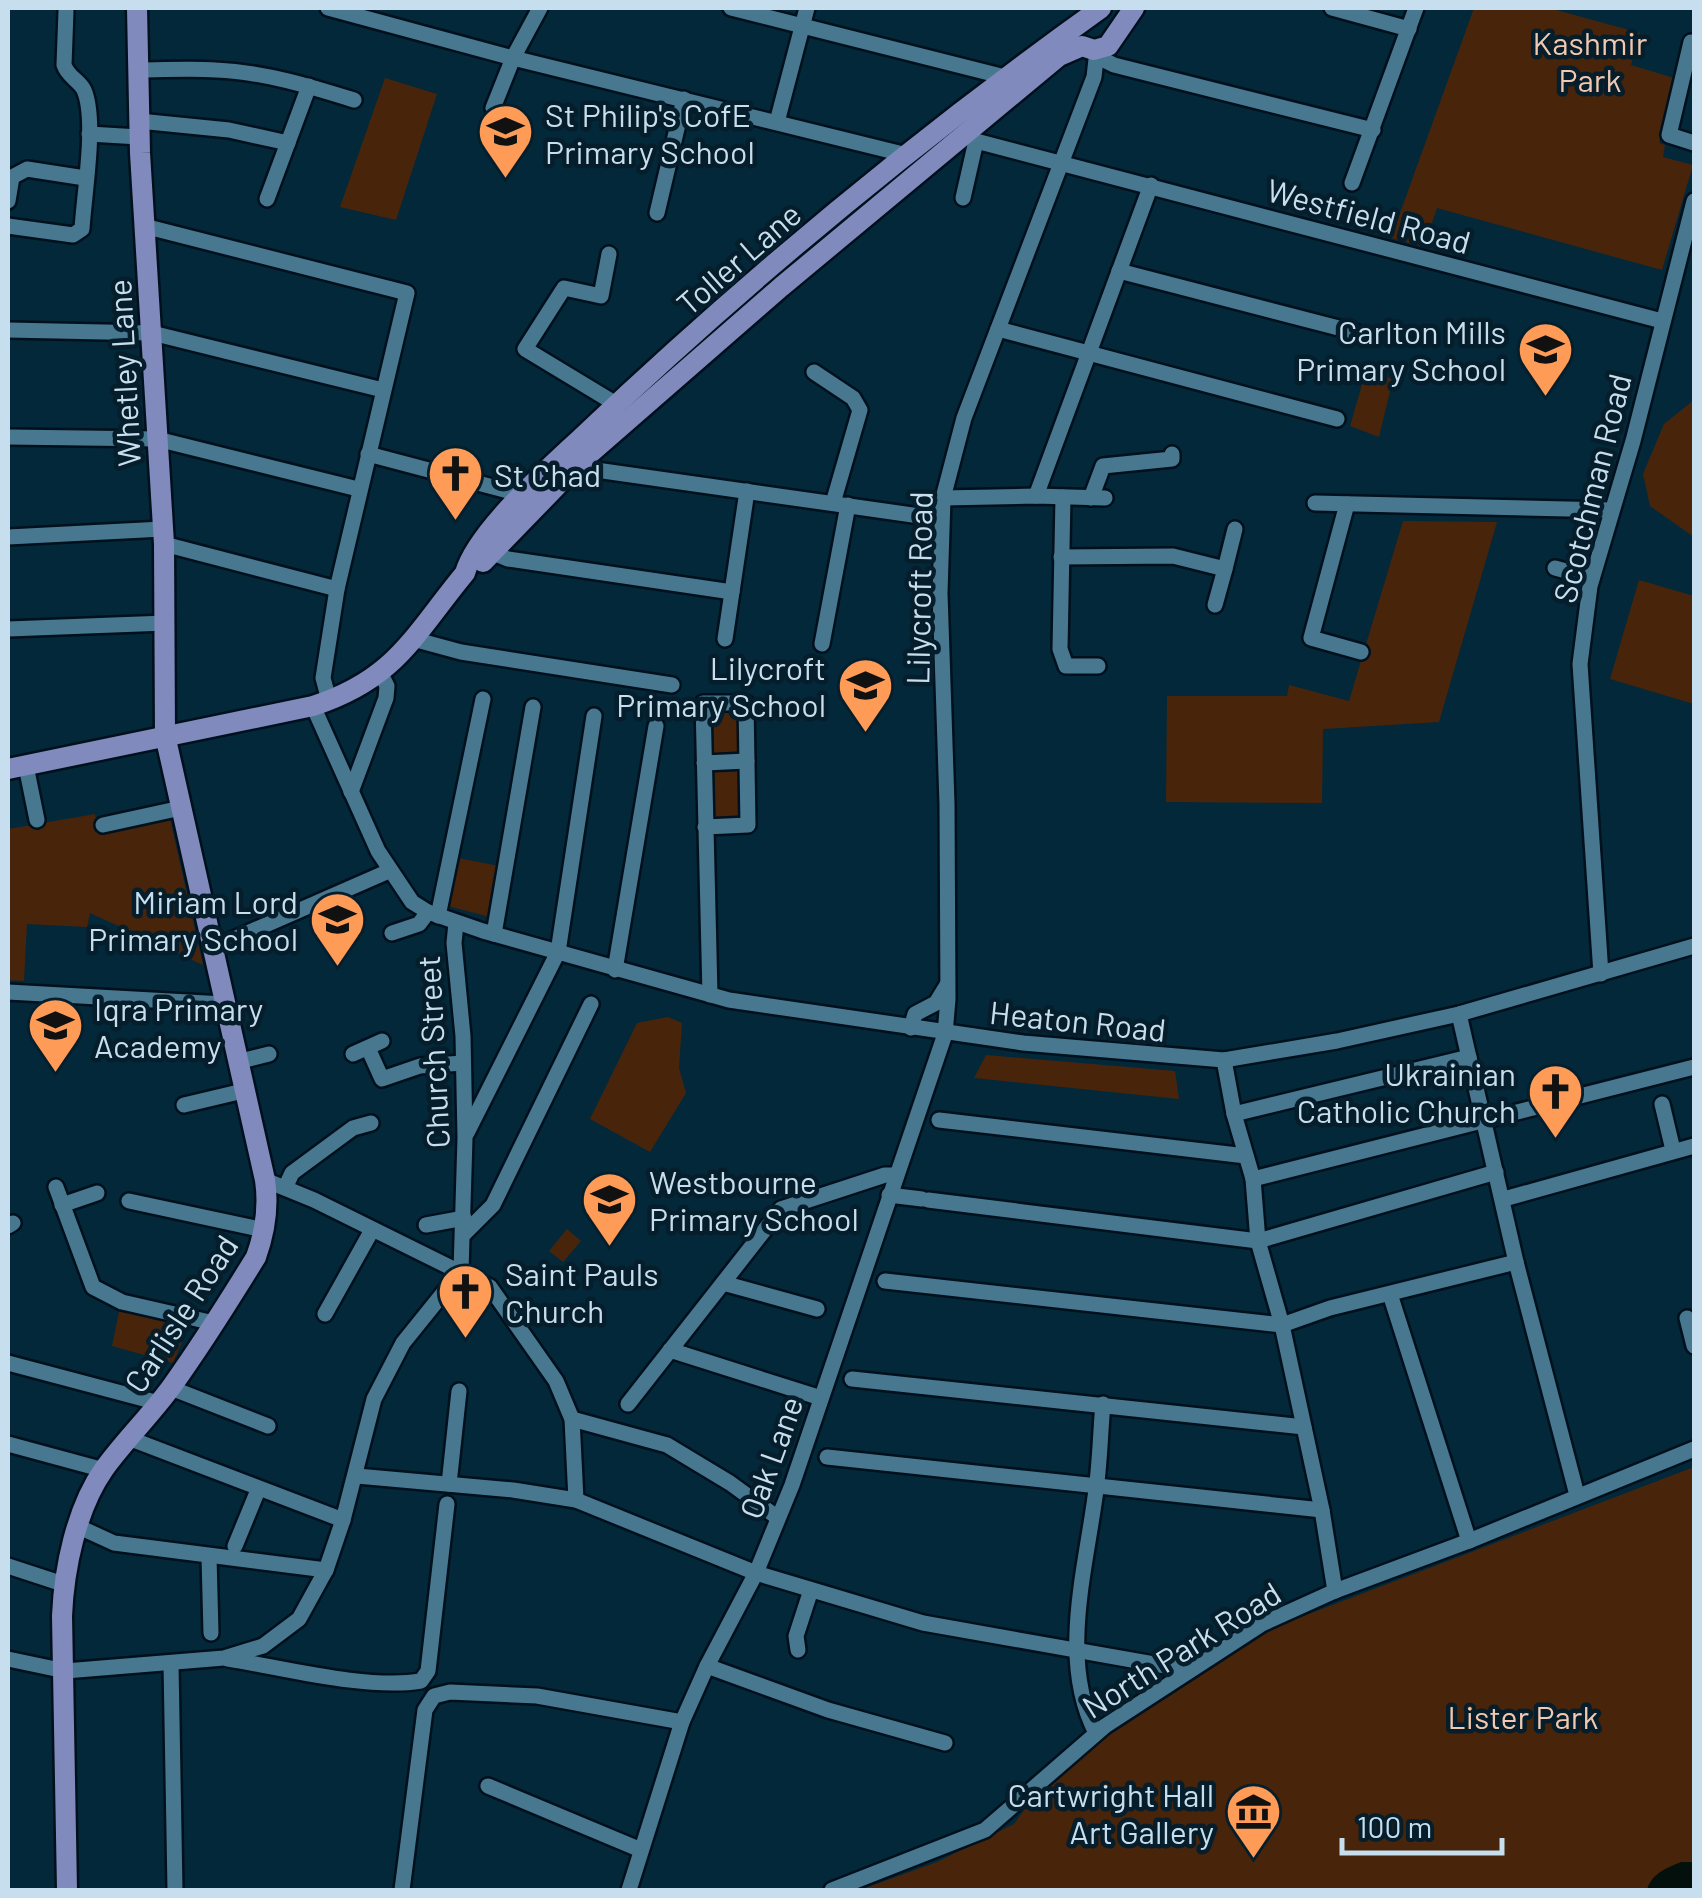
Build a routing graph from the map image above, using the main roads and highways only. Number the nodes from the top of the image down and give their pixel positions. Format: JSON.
{"nodes":[{"id":1,"x":136,"y":8,"type":"edge"},
{"id":2,"x":1134,"y":8,"type":"edge"},
{"id":3,"x":1095,"y":11,"type":"edge"},
{"id":4,"x":1092,"y":51,"type":"junction"},
{"id":5,"x":1012,"y":84,"type":"junction"},
{"id":6,"x":907,"y":154,"type":"junction"},
{"id":7,"x":924,"y":170,"type":"junction"},
{"id":8,"x":833,"y":230,"type":"junction"},
{"id":9,"x":774,"y":279,"type":"junction"},
{"id":10,"x":570,"y":460,"type":"junction"},
{"id":11,"x":165,"y":735,"type":"junction"},
{"id":12,"x":17,"y":767,"type":"edge"},
{"id":13,"x":67,"y":1890,"type":"edge"}],
"edges":[{"from":1,"to":11,"type":"main road","name":"Whetley Lane"},
{"from":2,"to":4,"type":"main road","name":"Toller Lane"},
{"from":3,"to":4,"type":"main road","name":"Toller Lane"},
{"from":3,"to":5,"type":"main road","name":"Toller Lane"},
{"from":4,"to":5,"type":"main road","name":"Toller Lane"},
{"from":5,"to":6,"type":"main road","name":"Toller Lane"},
{"from":5,"to":7,"type":"main road","name":"Toller Lane"},
{"from":6,"to":7,"type":"main road"},
{"from":6,"to":8,"type":"main road","name":"Toller Lane"},
{"from":7,"to":8,"type":"main road","name":"Toller Lane"},
{"from":8,"to":9,"type":"main road","name":"Toller Lane"},
{"from":9,"to":10,"type":"main road","name":"Toller Lane"},
{"from":9,"to":10,"type":"main road","name":"Toller Lane"},
{"from":10,"to":11,"type":"main road","name":"Toller Lane"},
{"from":11,"to":12,"type":"main road","name":"Toller Lane"},
{"from":11,"to":13,"type":"main road","name":"Carlisle Road"}]}
